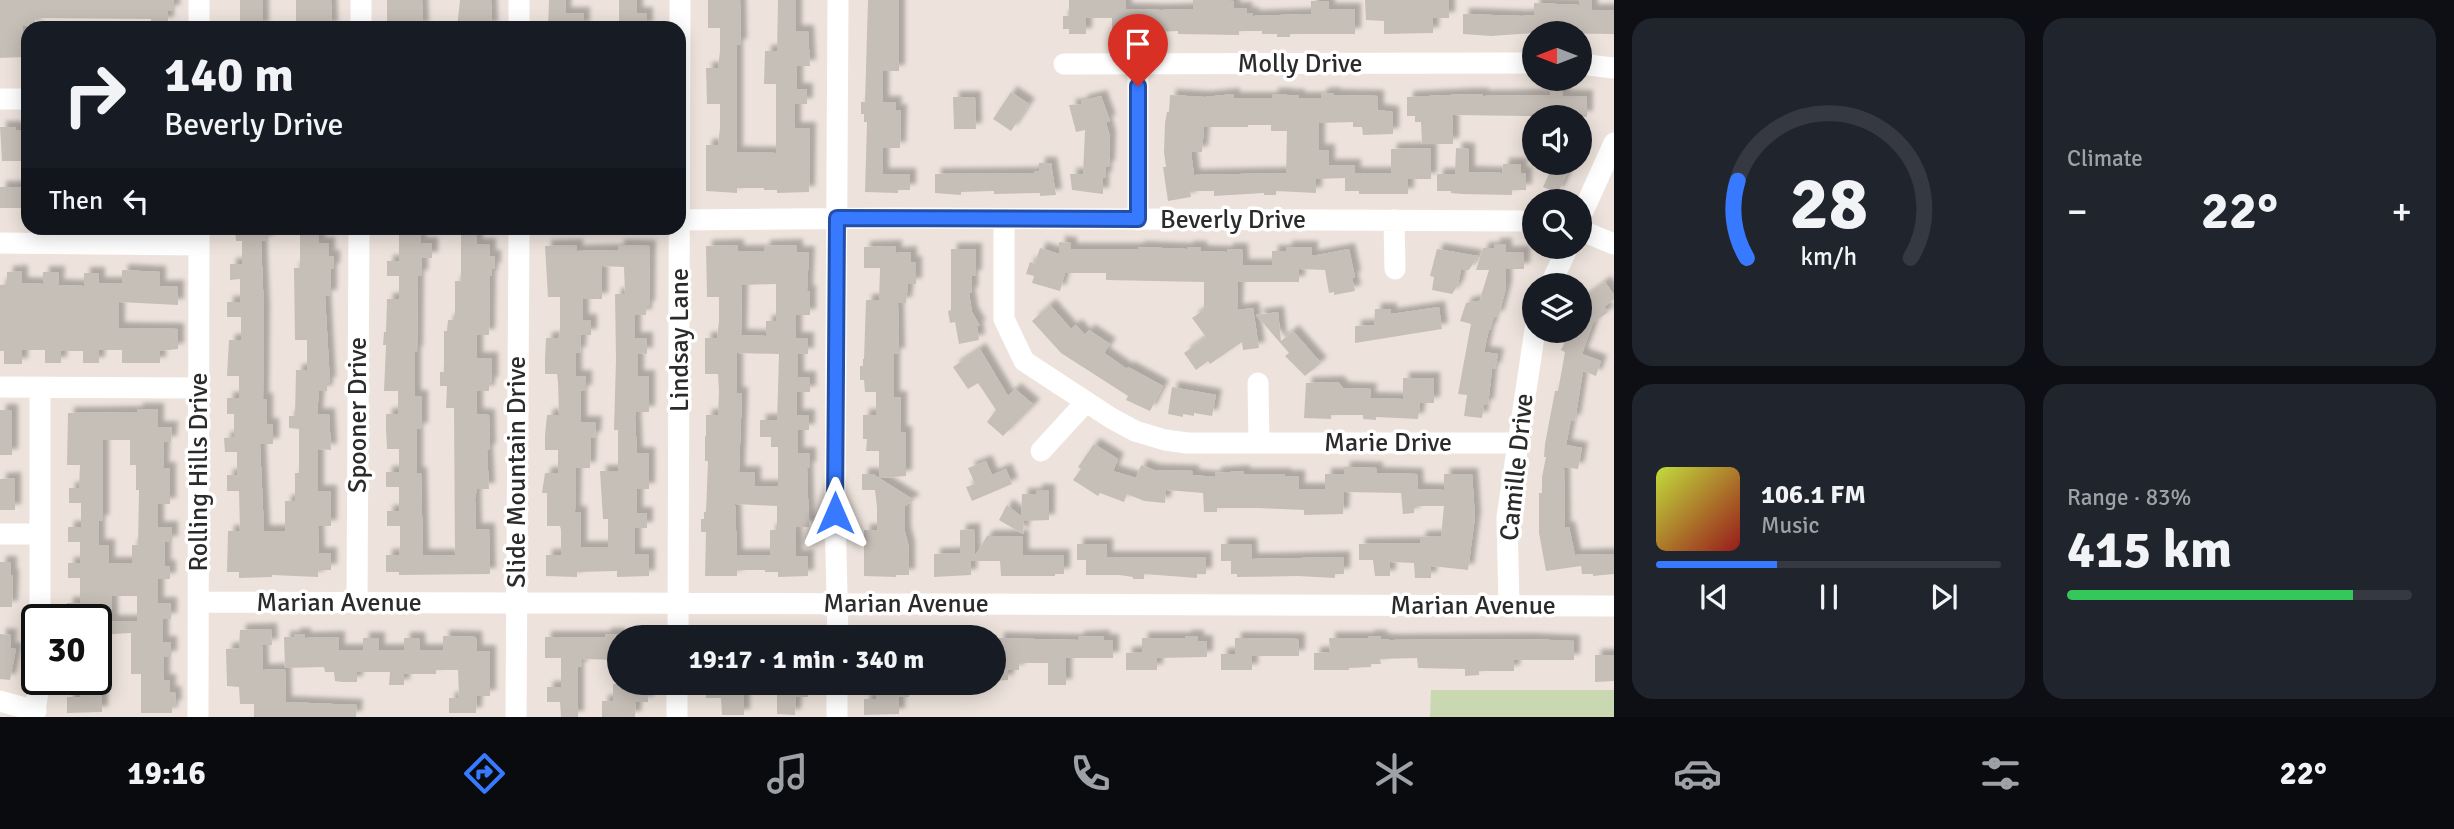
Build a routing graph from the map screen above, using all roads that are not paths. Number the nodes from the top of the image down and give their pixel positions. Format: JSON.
{"nodes":[{"id":1,"x":200,"y":0,"type":"edge"},
{"id":2,"x":361,"y":0,"type":"edge"},
{"id":3,"x":519,"y":0,"type":"edge"},
{"id":4,"x":680,"y":0,"type":"edge"},
{"id":5,"x":838,"y":0,"type":"edge"},
{"id":6,"x":199,"y":21,"type":"edge"},
{"id":7,"x":361,"y":21,"type":"edge"},
{"id":8,"x":519,"y":21,"type":"edge"},
{"id":9,"x":680,"y":21,"type":"edge"},
{"id":10,"x":1522,"y":63,"type":"edge"},
{"id":11,"x":1064,"y":64,"type":"dead end"},
{"id":12,"x":1138,"y":64,"type":"junction"},
{"id":13,"x":1592,"y":65,"type":"edge"},
{"id":14,"x":1614,"y":68,"type":"edge"},
{"id":15,"x":0,"y":99,"type":"edge"},
{"id":16,"x":21,"y":99,"type":"edge"},
{"id":17,"x":1614,"y":144,"type":"edge"},
{"id":18,"x":1592,"y":192,"type":"edge"},
{"id":19,"x":837,"y":218,"type":"junction"},
{"id":20,"x":1004,"y":219,"type":"junction"},
{"id":21,"x":1138,"y":219,"type":"junction"},
{"id":22,"x":1394,"y":219,"type":"junction"},
{"id":23,"x":686,"y":220,"type":"edge"},
{"id":24,"x":1522,"y":221,"type":"edge"},
{"id":25,"x":359,"y":235,"type":"edge"},
{"id":26,"x":519,"y":235,"type":"edge"},
{"id":27,"x":680,"y":235,"type":"edge"},
{"id":28,"x":1592,"y":235,"type":"edge"},
{"id":29,"x":199,"y":236,"type":"edge"},
{"id":30,"x":0,"y":243,"type":"edge"},
{"id":31,"x":1614,"y":244,"type":"edge"},
{"id":32,"x":1395,"y":269,"type":"dead end"},
{"id":33,"x":1533,"y":343,"type":"edge"},
{"id":34,"x":1258,"y":383,"type":"dead end"},
{"id":35,"x":0,"y":387,"type":"edge"},
{"id":36,"x":40,"y":388,"type":"junction"},
{"id":37,"x":198,"y":388,"type":"junction"},
{"id":38,"x":1085,"y":403,"type":"junction"},
{"id":39,"x":1259,"y":443,"type":"junction"},
{"id":40,"x":1517,"y":443,"type":"junction"},
{"id":41,"x":1041,"y":452,"type":"dead end"},
{"id":42,"x":0,"y":534,"type":"edge"},
{"id":43,"x":39,"y":534,"type":"junction"},
{"id":44,"x":199,"y":603,"type":"junction"},
{"id":45,"x":357,"y":603,"type":"junction"},
{"id":46,"x":678,"y":603,"type":"junction"},
{"id":47,"x":40,"y":604,"type":"edge"},
{"id":48,"x":516,"y":604,"type":"junction"},
{"id":49,"x":838,"y":604,"type":"junction"},
{"id":50,"x":1508,"y":606,"type":"junction"},
{"id":51,"x":1614,"y":606,"type":"edge"},
{"id":52,"x":677,"y":625,"type":"edge"},
{"id":53,"x":838,"y":625,"type":"edge"},
{"id":54,"x":38,"y":695,"type":"edge"},
{"id":55,"x":677,"y":695,"type":"edge"},
{"id":56,"x":837,"y":695,"type":"edge"},
{"id":57,"x":0,"y":701,"type":"edge"},
{"id":58,"x":35,"y":714,"type":"edge"},
{"id":59,"x":198,"y":717,"type":"edge"},
{"id":60,"x":516,"y":717,"type":"edge"},
{"id":61,"x":677,"y":717,"type":"edge"},
{"id":62,"x":837,"y":717,"type":"edge"}],
"edges":[{"from":1,"to":6,"type":"street"},
{"from":2,"to":7,"type":"street"},
{"from":3,"to":8,"type":"street"},
{"from":4,"to":9,"type":"street","name":"Lindsay Lane"},
{"from":5,"to":19,"type":"street"},
{"from":10,"to":12,"type":"street","name":"Molly Drive"},
{"from":11,"to":12,"type":"street","name":"Molly Drive"},
{"from":12,"to":21,"type":"street"},
{"from":13,"to":14,"type":"street"},
{"from":15,"to":16,"type":"street"},
{"from":17,"to":18,"type":"street"},
{"from":19,"to":20,"type":"street","name":"Beverly Drive"},
{"from":19,"to":23,"type":"street","name":"Beverly Drive"},
{"from":19,"to":49,"type":"street"},
{"from":20,"to":21,"type":"street","name":"Beverly Drive"},
{"from":20,"to":38,"type":"street","name":"Marie Drive"},
{"from":21,"to":22,"type":"street","name":"Beverly Drive"},
{"from":22,"to":24,"type":"street","name":"Beverly Drive"},
{"from":22,"to":32,"type":"street"},
{"from":25,"to":45,"type":"street","name":"Spooner Drive"},
{"from":26,"to":48,"type":"street","name":"Slide Mountain Drive"},
{"from":27,"to":46,"type":"street","name":"Lindsay Lane"},
{"from":28,"to":31,"type":"street"},
{"from":29,"to":30,"type":"street"},
{"from":29,"to":37,"type":"street","name":"Rolling Hills Drive"},
{"from":33,"to":40,"type":"street","name":"Camille Drive"},
{"from":34,"to":39,"type":"street"},
{"from":35,"to":36,"type":"street"},
{"from":36,"to":37,"type":"street"},
{"from":36,"to":43,"type":"street"},
{"from":37,"to":44,"type":"street","name":"Rolling Hills Drive"},
{"from":38,"to":39,"type":"street","name":"Marie Drive"},
{"from":38,"to":41,"type":"street"},
{"from":39,"to":40,"type":"street","name":"Marie Drive"},
{"from":40,"to":50,"type":"street","name":"Camille Drive"},
{"from":42,"to":43,"type":"street"},
{"from":43,"to":47,"type":"street"},
{"from":44,"to":45,"type":"street","name":"Marian Avenue"},
{"from":44,"to":59,"type":"street","name":"Rolling Hills Drive"},
{"from":45,"to":48,"type":"street","name":"Marian Avenue"},
{"from":46,"to":48,"type":"street","name":"Marian Avenue"},
{"from":46,"to":49,"type":"street","name":"Marian Avenue"},
{"from":46,"to":52,"type":"street","name":"Lindsay Lane"},
{"from":48,"to":60,"type":"street","name":"Slide Mountain Drive"},
{"from":49,"to":50,"type":"street","name":"Marian Avenue"},
{"from":49,"to":53,"type":"street"},
{"from":50,"to":51,"type":"street","name":"Marian Avenue"},
{"from":54,"to":58,"type":"street"},
{"from":55,"to":61,"type":"street"},
{"from":56,"to":62,"type":"street"},
{"from":57,"to":58,"type":"street"}]}
